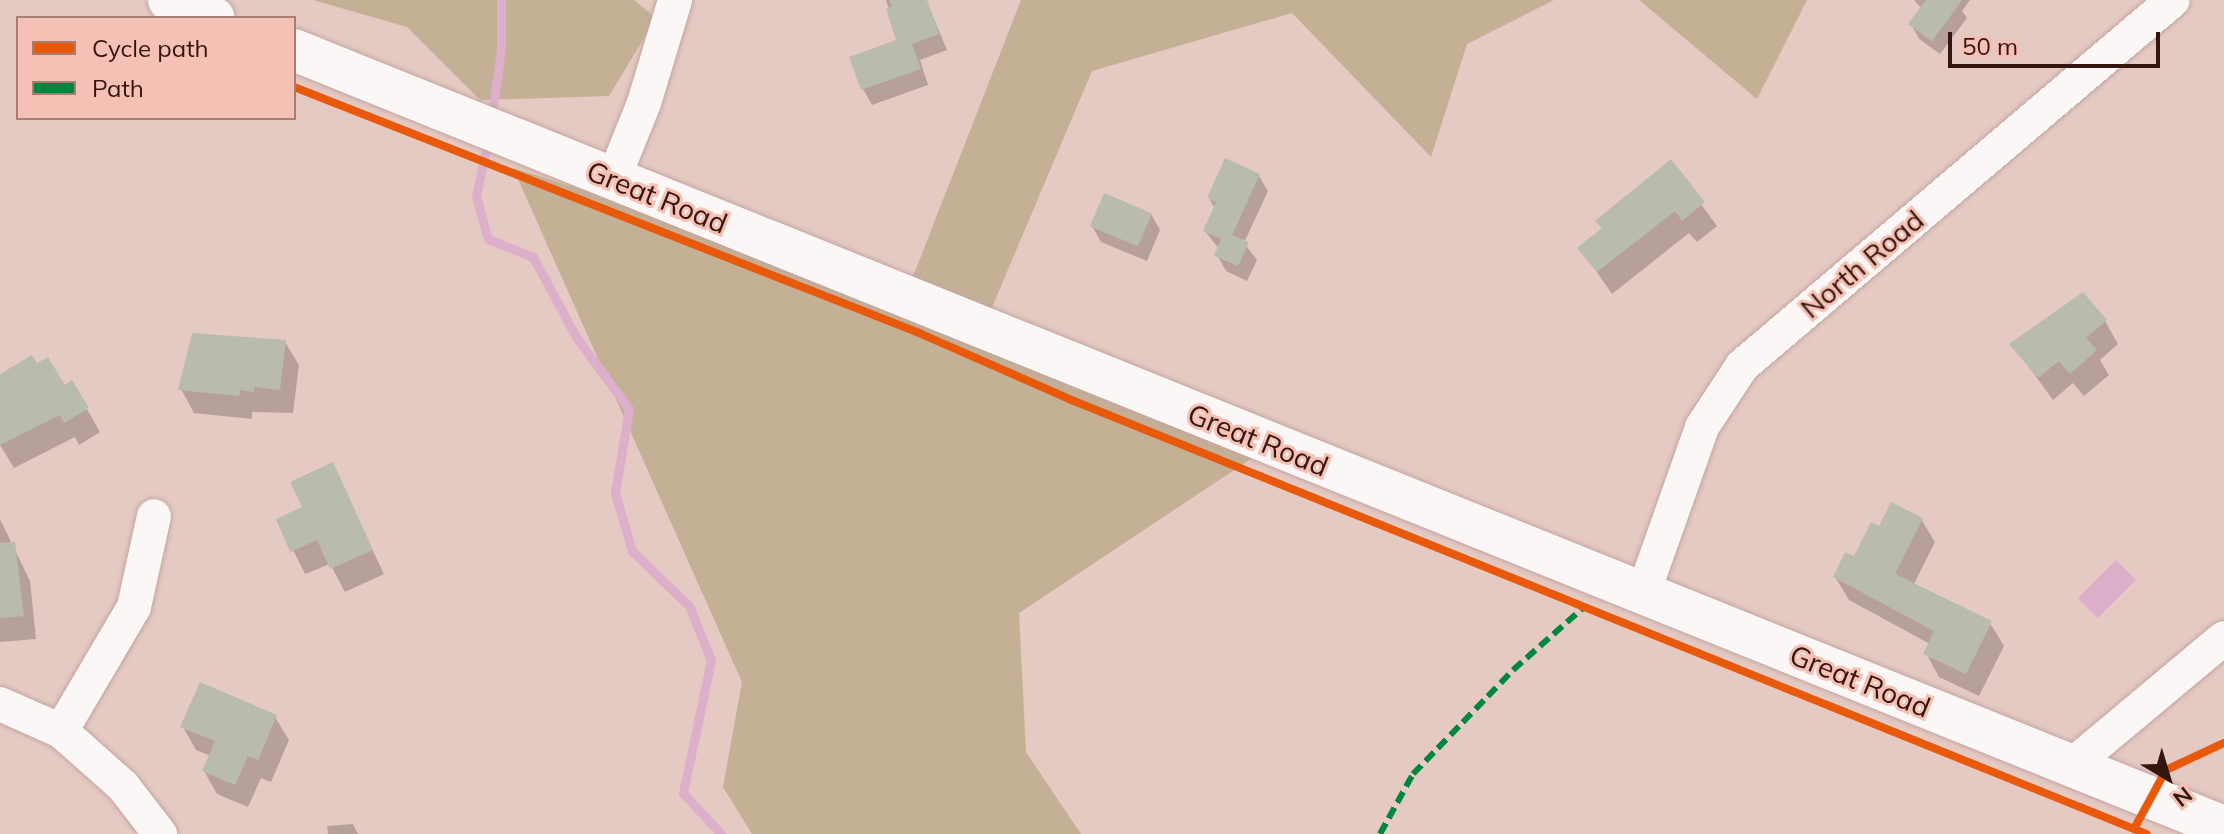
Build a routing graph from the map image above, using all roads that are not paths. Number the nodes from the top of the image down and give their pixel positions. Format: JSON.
{"nodes":[{"id":1,"x":169,"y":0,"type":"edge"},
{"id":2,"x":675,"y":0,"type":"edge"},
{"id":3,"x":2173,"y":0,"type":"edge"},
{"id":4,"x":209,"y":16,"type":"edge"},
{"id":5,"x":296,"y":51,"type":"edge"},
{"id":6,"x":613,"y":180,"type":"junction"},
{"id":7,"x":154,"y":516,"type":"dead end"},
{"id":8,"x":1643,"y":594,"type":"junction"},
{"id":9,"x":2224,"y":638,"type":"edge"},
{"id":10,"x":0,"y":704,"type":"edge"},
{"id":11,"x":61,"y":731,"type":"junction"},
{"id":12,"x":2071,"y":766,"type":"junction"},
{"id":13,"x":2224,"y":827,"type":"edge"},
{"id":14,"x":160,"y":834,"type":"edge"}],
"edges":[{"from":1,"to":4,"type":"street"},
{"from":2,"to":6,"type":"street"},
{"from":3,"to":8,"type":"street","name":"North Road"},
{"from":5,"to":6,"type":"street","name":"Great Road"},
{"from":6,"to":8,"type":"street","name":"Great Road"},
{"from":7,"to":11,"type":"street"},
{"from":8,"to":12,"type":"street","name":"Great Road"},
{"from":9,"to":12,"type":"street"},
{"from":10,"to":11,"type":"street"},
{"from":11,"to":14,"type":"street"},
{"from":12,"to":13,"type":"street","name":"Great Road"}]}
